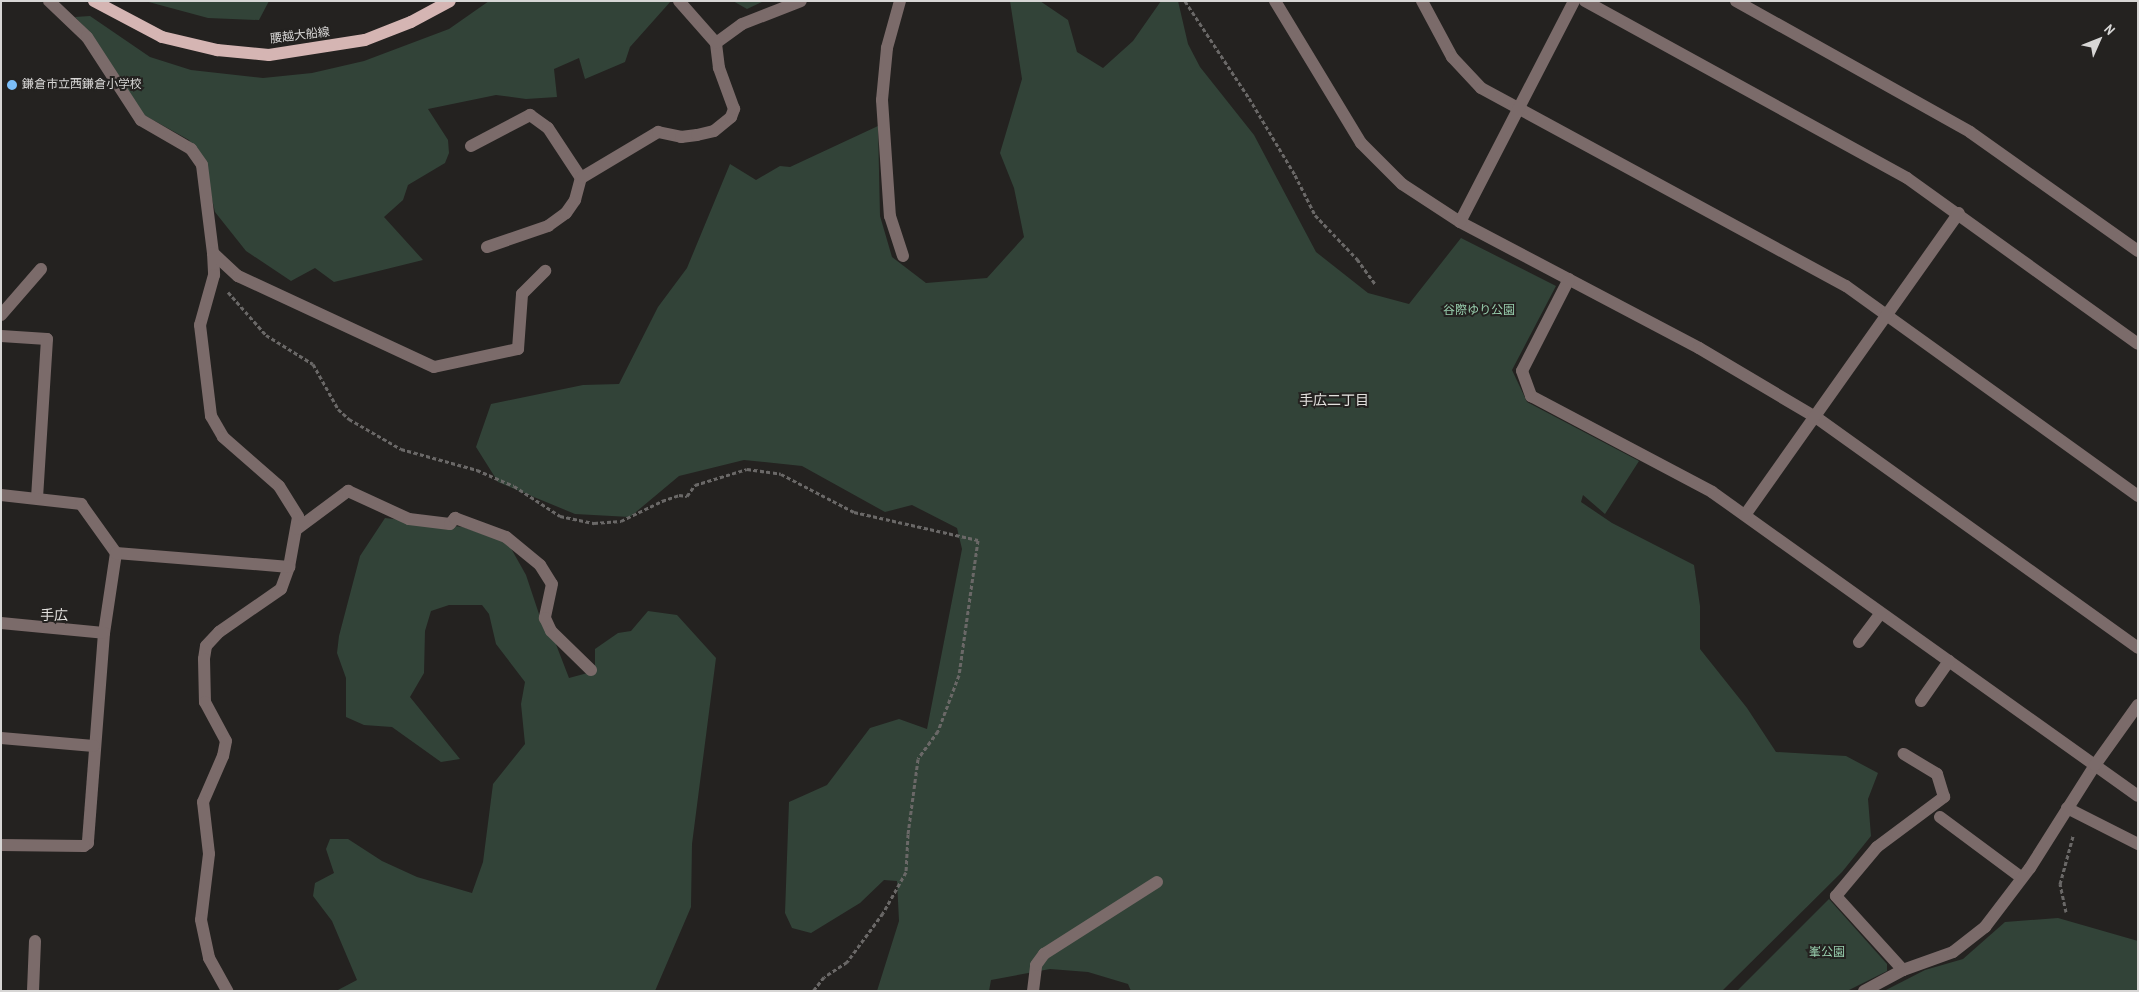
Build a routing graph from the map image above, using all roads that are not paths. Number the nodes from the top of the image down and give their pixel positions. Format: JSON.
{"nodes":[{"id":1,"x":49,"y":1,"type":"edge"},
{"id":2,"x":94,"y":1,"type":"edge"},
{"id":3,"x":450,"y":1,"type":"edge"},
{"id":4,"x":679,"y":1,"type":"edge"},
{"id":5,"x":801,"y":1,"type":"edge"},
{"id":6,"x":900,"y":1,"type":"edge"},
{"id":7,"x":1276,"y":1,"type":"edge"},
{"id":8,"x":1422,"y":1,"type":"edge"},
{"id":9,"x":1574,"y":1,"type":"edge"},
{"id":10,"x":1585,"y":1,"type":"edge"},
{"id":11,"x":1736,"y":1,"type":"edge"},
{"id":12,"x":716,"y":43,"type":"junction"},
{"id":13,"x":1520,"y":108,"type":"junction"},
{"id":14,"x":471,"y":146,"type":"dead end"},
{"id":15,"x":581,"y":178,"type":"junction"},
{"id":16,"x":1959,"y":214,"type":"junction"},
{"id":17,"x":1460,"y":222,"type":"junction"},
{"id":18,"x":487,"y":247,"type":"dead end"},
{"id":19,"x":2138,"y":251,"type":"edge"},
{"id":20,"x":213,"y":253,"type":"junction"},
{"id":21,"x":903,"y":256,"type":"dead end"},
{"id":22,"x":41,"y":269,"type":"dead end"},
{"id":23,"x":545,"y":271,"type":"dead end"},
{"id":24,"x":1568,"y":279,"type":"junction"},
{"id":25,"x":1,"y":315,"type":"edge"},
{"id":26,"x":1887,"y":316,"type":"junction"},
{"id":27,"x":1,"y":336,"type":"edge"},
{"id":28,"x":2138,"y":344,"type":"edge"},
{"id":29,"x":1816,"y":418,"type":"junction"},
{"id":30,"x":1,"y":495,"type":"edge"},
{"id":31,"x":2138,"y":496,"type":"edge"},
{"id":32,"x":37,"y":498,"type":"junction"},
{"id":33,"x":1745,"y":515,"type":"junction"},
{"id":34,"x":297,"y":529,"type":"junction"},
{"id":35,"x":116,"y":553,"type":"junction"},
{"id":36,"x":289,"y":567,"type":"junction"},
{"id":37,"x":1881,"y":613,"type":"junction"},
{"id":38,"x":1,"y":623,"type":"edge"},
{"id":39,"x":104,"y":633,"type":"junction"},
{"id":40,"x":1859,"y":642,"type":"dead end"},
{"id":41,"x":2138,"y":648,"type":"edge"},
{"id":42,"x":1950,"y":661,"type":"junction"},
{"id":43,"x":591,"y":670,"type":"dead end"},
{"id":44,"x":1921,"y":701,"type":"dead end"},
{"id":45,"x":2138,"y":705,"type":"edge"},
{"id":46,"x":1,"y":738,"type":"edge"},
{"id":47,"x":94,"y":746,"type":"junction"},
{"id":48,"x":1904,"y":754,"type":"dead end"},
{"id":49,"x":2094,"y":765,"type":"junction"},
{"id":50,"x":2138,"y":796,"type":"edge"},
{"id":51,"x":2071,"y":811,"type":"junction"},
{"id":52,"x":1940,"y":817,"type":"dead end"},
{"id":53,"x":1,"y":844,"type":"edge"},
{"id":54,"x":2138,"y":844,"type":"edge"},
{"id":55,"x":2022,"y":878,"type":"junction"},
{"id":56,"x":1157,"y":882,"type":"dead end"},
{"id":57,"x":35,"y":941,"type":"dead end"},
{"id":58,"x":1904,"y":970,"type":"junction"},
{"id":59,"x":33,"y":991,"type":"edge"},
{"id":60,"x":227,"y":991,"type":"edge"},
{"id":61,"x":1033,"y":991,"type":"edge"},
{"id":62,"x":1864,"y":991,"type":"edge"}],
"edges":[{"from":1,"to":20,"type":"street"},
{"from":2,"to":3,"type":"main road","name":"腰越大船線"},
{"from":4,"to":12,"type":"street"},
{"from":5,"to":12,"type":"street"},
{"from":6,"to":21,"type":"street"},
{"from":7,"to":17,"type":"street"},
{"from":8,"to":13,"type":"street"},
{"from":9,"to":13,"type":"street"},
{"from":10,"to":16,"type":"street"},
{"from":11,"to":19,"type":"street"},
{"from":12,"to":15,"type":"street"},
{"from":13,"to":17,"type":"street"},
{"from":13,"to":26,"type":"street"},
{"from":14,"to":15,"type":"street"},
{"from":15,"to":18,"type":"street"},
{"from":16,"to":26,"type":"street"},
{"from":16,"to":28,"type":"street"},
{"from":17,"to":24,"type":"street"},
{"from":20,"to":23,"type":"street"},
{"from":20,"to":34,"type":"street"},
{"from":22,"to":25,"type":"street"},
{"from":24,"to":29,"type":"street"},
{"from":24,"to":33,"type":"street"},
{"from":26,"to":29,"type":"street"},
{"from":26,"to":31,"type":"street"},
{"from":27,"to":32,"type":"street"},
{"from":29,"to":33,"type":"street"},
{"from":29,"to":41,"type":"street"},
{"from":30,"to":32,"type":"street"},
{"from":32,"to":35,"type":"street"},
{"from":33,"to":37,"type":"street"},
{"from":34,"to":36,"type":"street"},
{"from":34,"to":43,"type":"street"},
{"from":35,"to":36,"type":"street"},
{"from":35,"to":39,"type":"street"},
{"from":36,"to":60,"type":"street"},
{"from":37,"to":40,"type":"street"},
{"from":37,"to":42,"type":"street"},
{"from":38,"to":39,"type":"street"},
{"from":39,"to":47,"type":"street"},
{"from":42,"to":44,"type":"street"},
{"from":42,"to":49,"type":"street"},
{"from":45,"to":49,"type":"street"},
{"from":46,"to":47,"type":"street"},
{"from":47,"to":53,"type":"street"},
{"from":48,"to":58,"type":"street"},
{"from":49,"to":50,"type":"street"},
{"from":49,"to":51,"type":"street"},
{"from":51,"to":54,"type":"street"},
{"from":51,"to":55,"type":"street"},
{"from":52,"to":55,"type":"street"},
{"from":55,"to":58,"type":"street"},
{"from":56,"to":61,"type":"street"},
{"from":57,"to":59,"type":"street"},
{"from":58,"to":62,"type":"street"}]}
